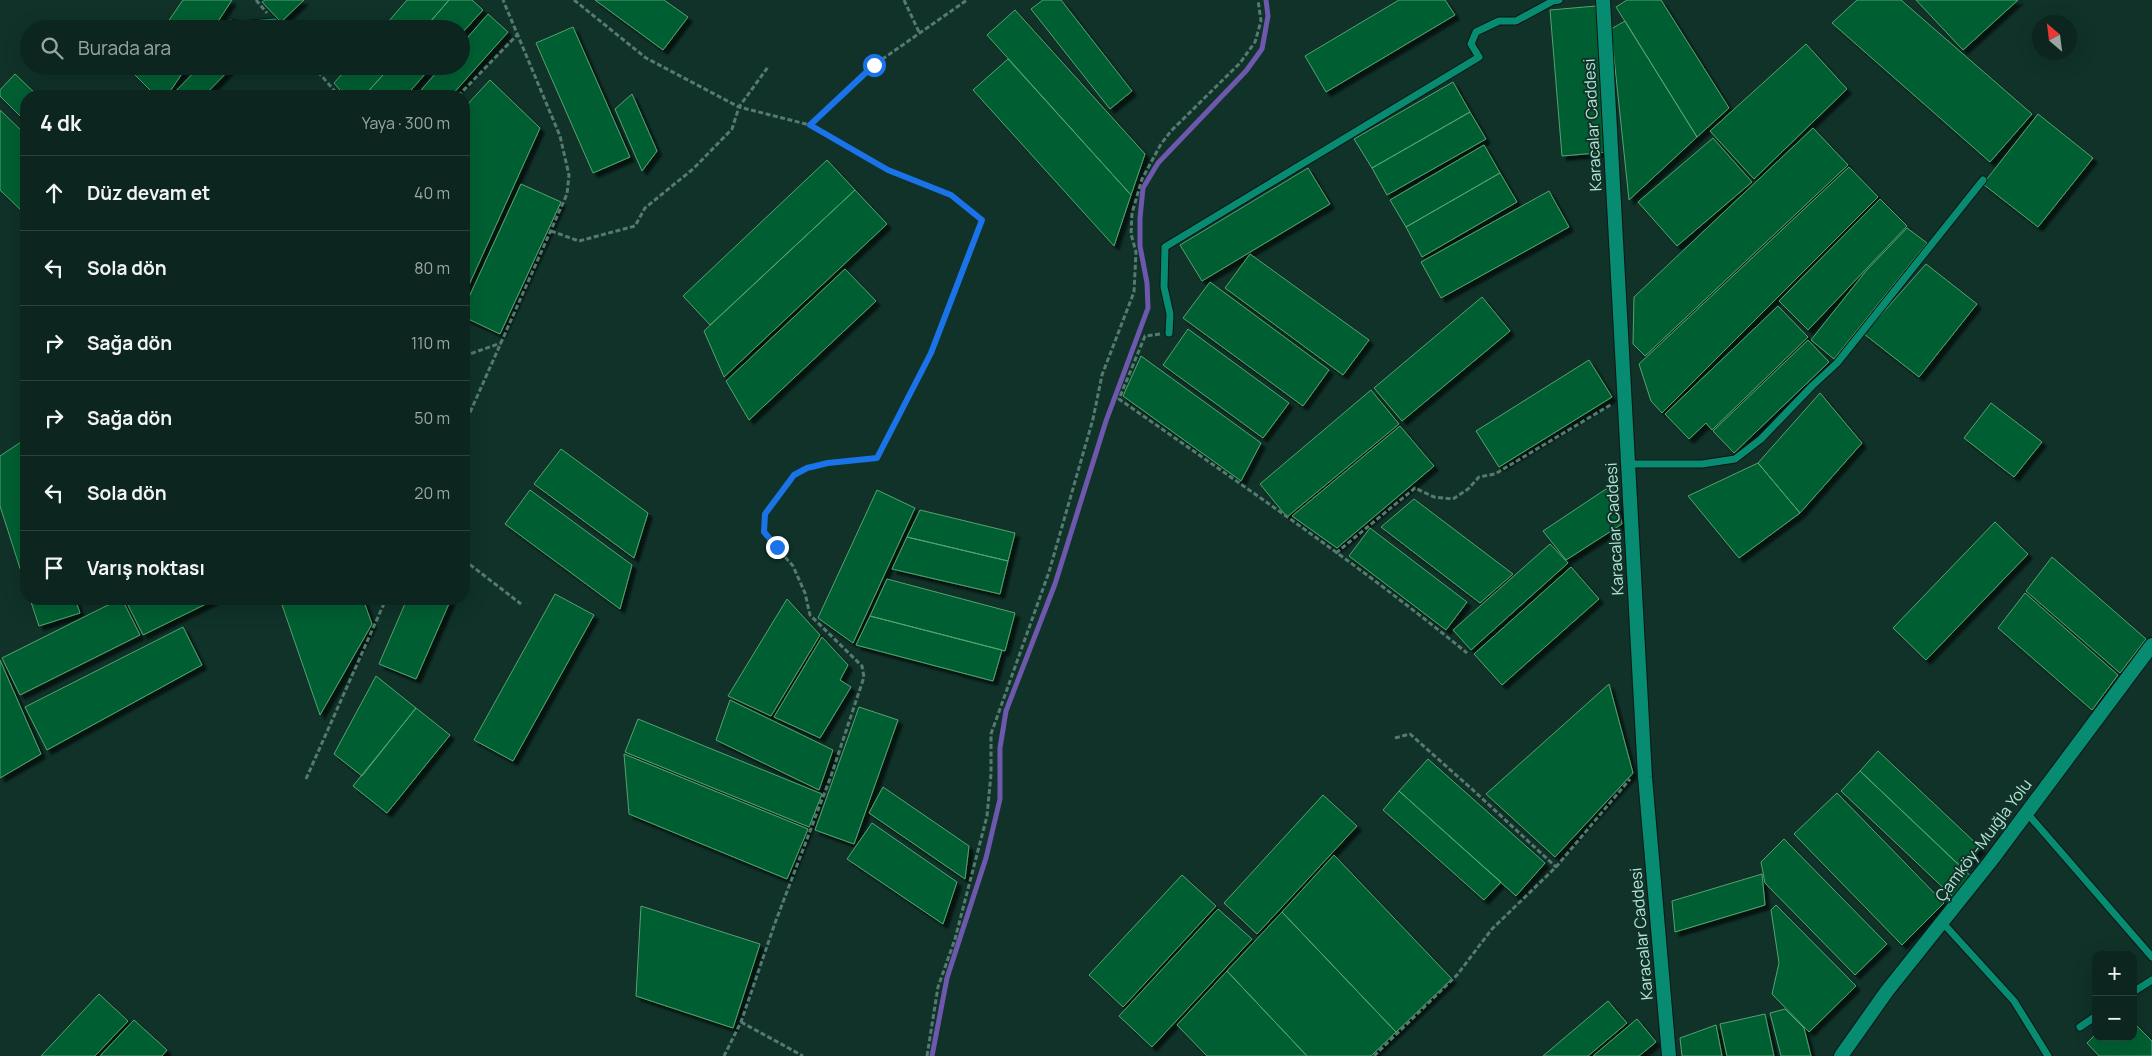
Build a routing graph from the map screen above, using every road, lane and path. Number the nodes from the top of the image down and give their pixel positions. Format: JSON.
{"nodes":[{"id":1,"x":503,"y":0,"type":"edge"},
{"id":2,"x":574,"y":0,"type":"edge"},
{"id":3,"x":904,"y":0,"type":"edge"},
{"id":4,"x":968,"y":0,"type":"edge"},
{"id":5,"x":1258,"y":0,"type":"edge"},
{"id":6,"x":1559,"y":0,"type":"edge"},
{"id":7,"x":1603,"y":0,"type":"edge"},
{"id":8,"x":919,"y":32,"type":"junction"},
{"id":9,"x":518,"y":35,"type":"junction"},
{"id":10,"x":768,"y":67,"type":"dead end"},
{"id":11,"x":321,"y":75,"type":"edge"},
{"id":12,"x":334,"y":90,"type":"edge"},
{"id":13,"x":464,"y":90,"type":"edge"},
{"id":14,"x":739,"y":107,"type":"junction"},
{"id":15,"x":810,"y":125,"type":"junction"},
{"id":16,"x":1983,"y":180,"type":"dead end"},
{"id":17,"x":551,"y":231,"type":"junction"},
{"id":18,"x":1169,"y":333,"type":"joint"},
{"id":19,"x":502,"y":342,"type":"junction"},
{"id":20,"x":470,"y":354,"type":"edge"},
{"id":21,"x":1623,"y":398,"type":"junction"},
{"id":22,"x":470,"y":413,"type":"edge"},
{"id":23,"x":1628,"y":464,"type":"junction"},
{"id":24,"x":1336,"y":553,"type":"junction"},
{"id":25,"x":470,"y":565,"type":"edge"},
{"id":26,"x":521,"y":604,"type":"dead end"},
{"id":27,"x":383,"y":605,"type":"edge"},
{"id":28,"x":2152,"y":644,"type":"edge"},
{"id":29,"x":1467,"y":653,"type":"dead end"},
{"id":30,"x":1395,"y":738,"type":"dead end"},
{"id":31,"x":1645,"y":761,"type":"junction"},
{"id":32,"x":306,"y":779,"type":"dead end"},
{"id":33,"x":2027,"y":813,"type":"junction"},
{"id":34,"x":1556,"y":867,"type":"junction"},
{"id":35,"x":1942,"y":922,"type":"junction"},
{"id":36,"x":2152,"y":957,"type":"edge"},
{"id":37,"x":2152,"y":980,"type":"edge"},
{"id":38,"x":2137,"y":989,"type":"edge"},
{"id":39,"x":2092,"y":1019,"type":"edge"},
{"id":40,"x":741,"y":1022,"type":"junction"},
{"id":41,"x":2080,"y":1027,"type":"dead end"},
{"id":42,"x":724,"y":1056,"type":"edge"},
{"id":43,"x":803,"y":1056,"type":"edge"},
{"id":44,"x":927,"y":1056,"type":"edge"},
{"id":45,"x":1374,"y":1056,"type":"edge"},
{"id":46,"x":1669,"y":1056,"type":"edge"},
{"id":47,"x":1841,"y":1056,"type":"edge"},
{"id":48,"x":2048,"y":1056,"type":"edge"}],
"edges":[{"from":1,"to":9,"type":"path"},
{"from":2,"to":14,"type":"path"},
{"from":3,"to":8,"type":"path"},
{"from":4,"to":8,"type":"path"},
{"from":5,"to":44,"type":"path"},
{"from":6,"to":18,"type":"lane"},
{"from":7,"to":21,"type":"street","name":"Karacalar Caddesi"},
{"from":8,"to":15,"type":"path"},
{"from":9,"to":13,"type":"path"},
{"from":9,"to":17,"type":"path"},
{"from":10,"to":14,"type":"path"},
{"from":11,"to":12,"type":"path"},
{"from":14,"to":15,"type":"path"},
{"from":14,"to":17,"type":"path"},
{"from":15,"to":40,"type":"path"},
{"from":16,"to":23,"type":"lane"},
{"from":17,"to":19,"type":"path"},
{"from":18,"to":24,"type":"path"},
{"from":19,"to":20,"type":"path"},
{"from":19,"to":22,"type":"path"},
{"from":21,"to":23,"type":"street","name":"Karacalar Caddesi"},
{"from":21,"to":24,"type":"path"},
{"from":23,"to":31,"type":"street","name":"Karacalar Caddesi"},
{"from":24,"to":29,"type":"path"},
{"from":25,"to":26,"type":"path"},
{"from":27,"to":32,"type":"path"},
{"from":28,"to":33,"type":"street","name":"Çamköy-Muığla Yolu"},
{"from":30,"to":34,"type":"path"},
{"from":31,"to":34,"type":"path"},
{"from":31,"to":46,"type":"street","name":"Karacalar Caddesi"},
{"from":33,"to":35,"type":"street","name":"Çamköy-Muığla Yolu"},
{"from":33,"to":36,"type":"lane"},
{"from":34,"to":45,"type":"path"},
{"from":35,"to":47,"type":"street","name":"Çamköy-Muığla Yolu"},
{"from":35,"to":48,"type":"lane"},
{"from":37,"to":38,"type":"lane"},
{"from":39,"to":41,"type":"lane"},
{"from":40,"to":42,"type":"path"},
{"from":40,"to":43,"type":"path"}]}
